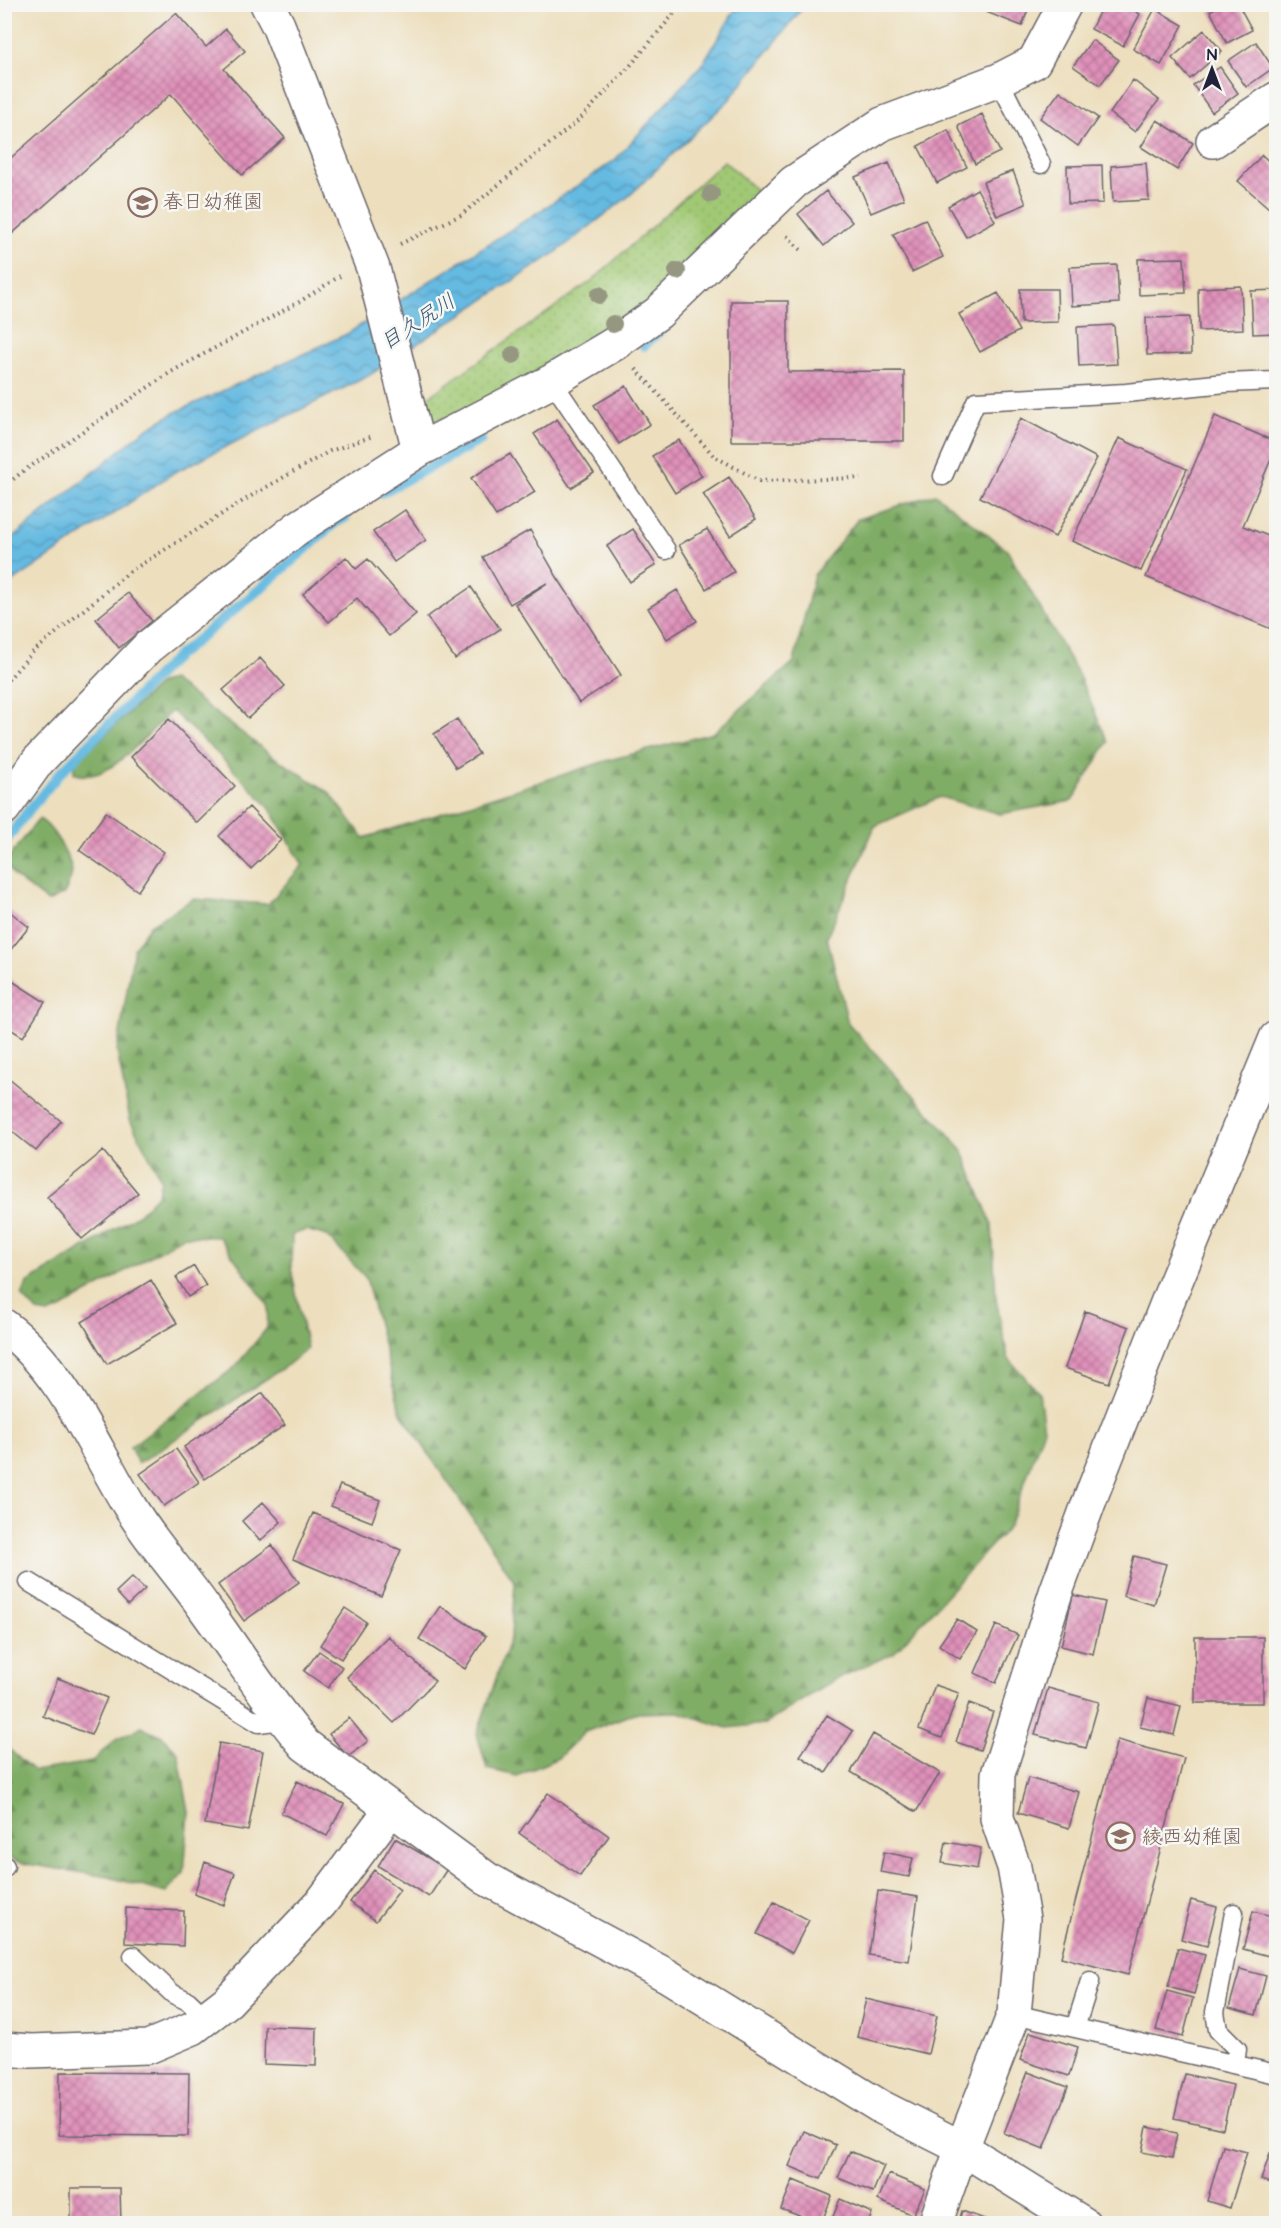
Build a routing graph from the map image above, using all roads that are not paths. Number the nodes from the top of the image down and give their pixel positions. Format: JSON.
{"nodes":[{"id":1,"x":267,"y":4,"type":"edge"},
{"id":2,"x":1065,"y":4,"type":"edge"},
{"id":3,"x":999,"y":81,"type":"junction"},
{"id":4,"x":1276,"y":99,"type":"edge"},
{"id":5,"x":1213,"y":141,"type":"dead end"},
{"id":6,"x":1041,"y":164,"type":"dead end"},
{"id":7,"x":552,"y":381,"type":"junction"},
{"id":8,"x":1276,"y":381,"type":"edge"},
{"id":9,"x":418,"y":450,"type":"junction"},
{"id":10,"x":943,"y":476,"type":"dead end"},
{"id":11,"x":666,"y":550,"type":"dead end"},
{"id":12,"x":4,"y":808,"type":"edge"},
{"id":13,"x":1276,"y":1038,"type":"edge"},
{"id":14,"x":4,"y":1326,"type":"edge"},
{"id":15,"x":29,"y":1582,"type":"dead end"},
{"id":16,"x":283,"y":1720,"type":"junction"},
{"id":17,"x":391,"y":1809,"type":"junction"},
{"id":18,"x":1234,"y":1913,"type":"dead end"},
{"id":19,"x":133,"y":1956,"type":"dead end"},
{"id":20,"x":1090,"y":1981,"type":"dead end"},
{"id":21,"x":1014,"y":2014,"type":"junction"},
{"id":22,"x":206,"y":2018,"type":"junction"},
{"id":23,"x":1075,"y":2028,"type":"junction"},
{"id":24,"x":4,"y":2049,"type":"edge"},
{"id":25,"x":1235,"y":2064,"type":"junction"},
{"id":26,"x":1276,"y":2074,"type":"edge"},
{"id":27,"x":962,"y":2148,"type":"junction"},
{"id":28,"x":935,"y":2223,"type":"edge"},
{"id":29,"x":1084,"y":2223,"type":"edge"}],
"edges":[{"from":1,"to":9,"type":"street"},
{"from":2,"to":3,"type":"street"},
{"from":3,"to":6,"type":"lane"},
{"from":3,"to":7,"type":"street"},
{"from":4,"to":5,"type":"street"},
{"from":7,"to":9,"type":"street"},
{"from":7,"to":11,"type":"lane"},
{"from":8,"to":10,"type":"lane"},
{"from":9,"to":12,"type":"street"},
{"from":13,"to":21,"type":"street"},
{"from":14,"to":16,"type":"street"},
{"from":15,"to":16,"type":"lane"},
{"from":16,"to":17,"type":"street"},
{"from":17,"to":22,"type":"street"},
{"from":17,"to":27,"type":"street"},
{"from":18,"to":25,"type":"lane"},
{"from":19,"to":22,"type":"lane"},
{"from":20,"to":23,"type":"lane"},
{"from":21,"to":23,"type":"lane"},
{"from":21,"to":27,"type":"street"},
{"from":22,"to":24,"type":"street"},
{"from":23,"to":25,"type":"lane"},
{"from":25,"to":26,"type":"lane"},
{"from":27,"to":28,"type":"street"},
{"from":27,"to":29,"type":"street"}]}
